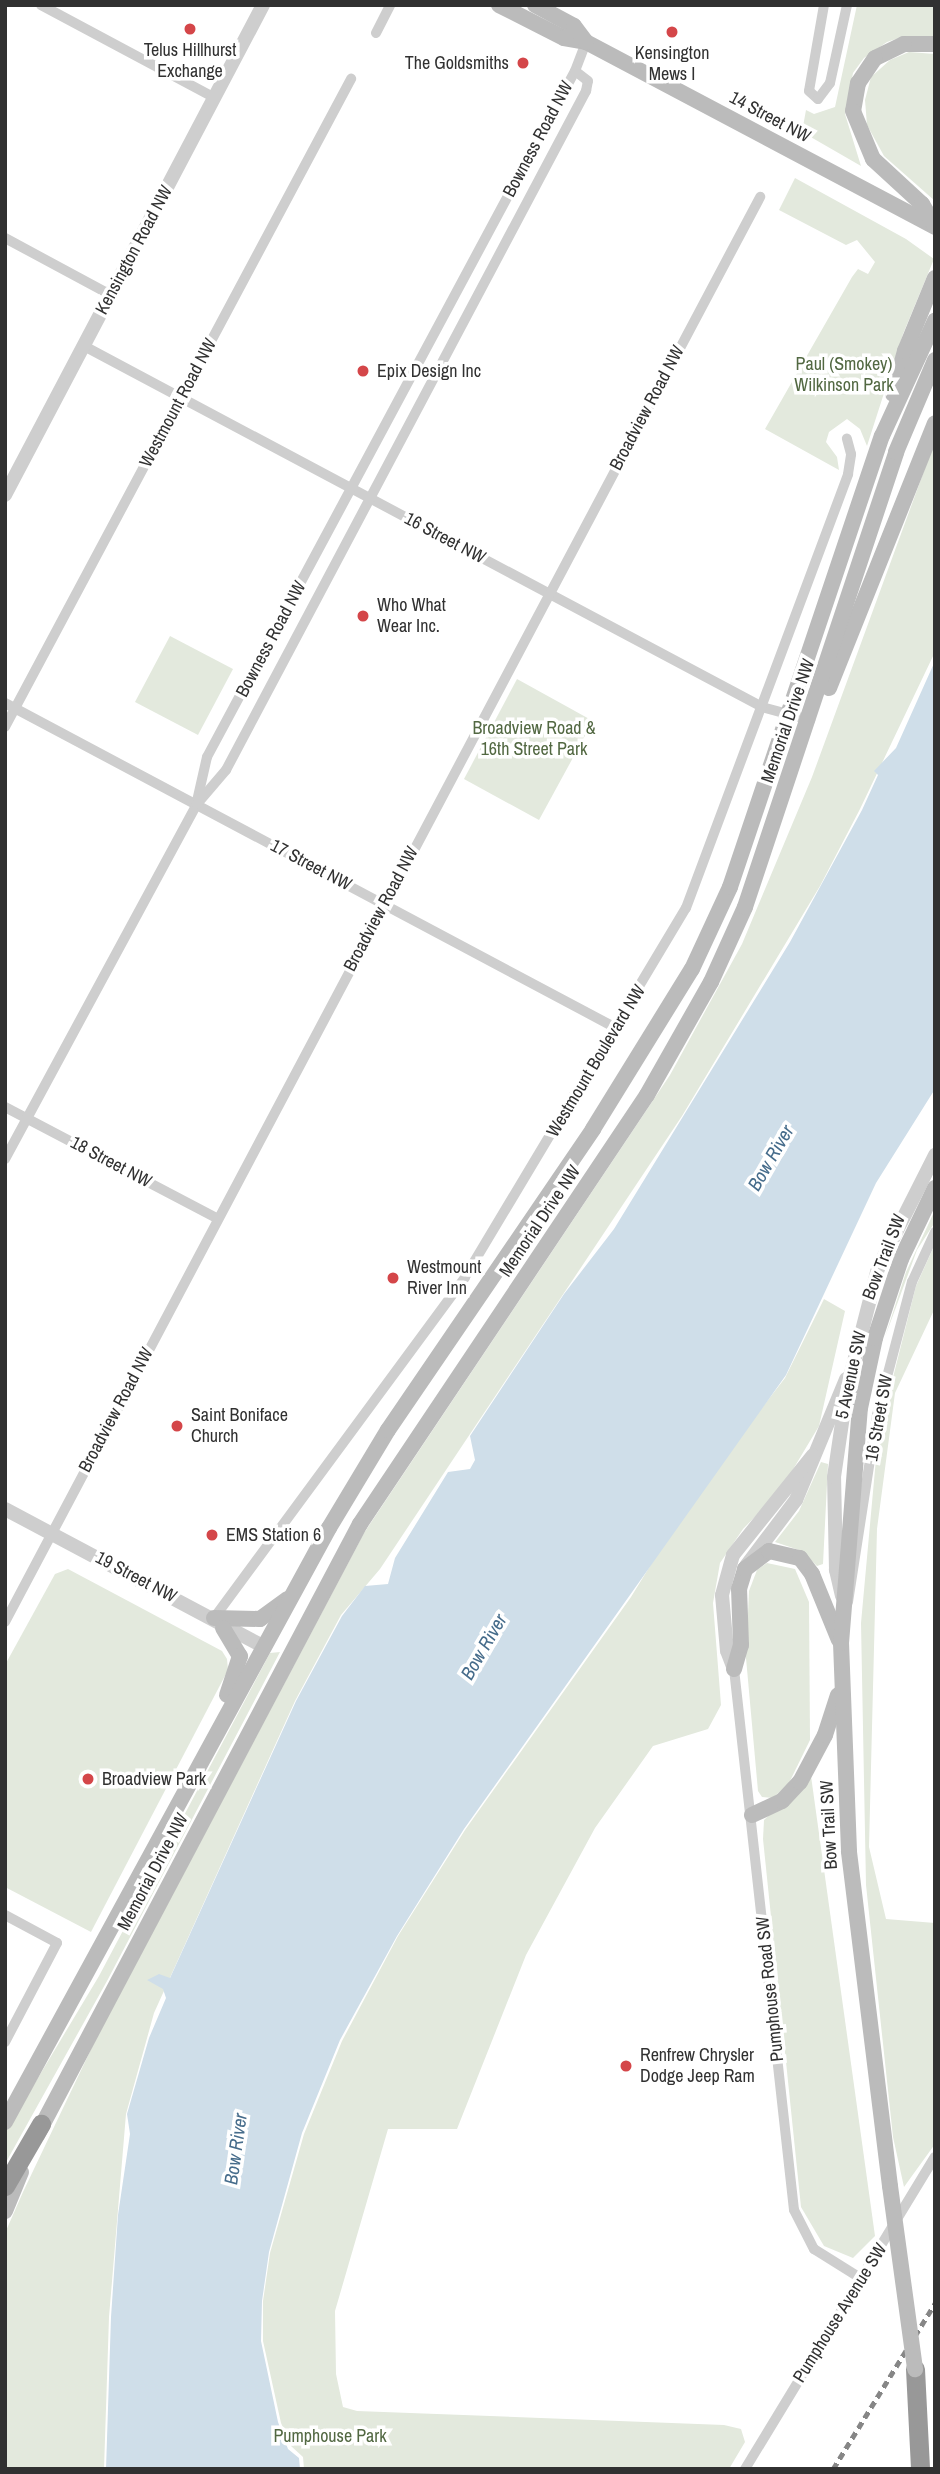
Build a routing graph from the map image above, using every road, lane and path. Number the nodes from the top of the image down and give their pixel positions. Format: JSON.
{"nodes":[{"id":1,"x":41,"y":5,"type":"edge"},
{"id":2,"x":263,"y":5,"type":"edge"},
{"id":3,"x":390,"y":5,"type":"edge"},
{"id":4,"x":499,"y":5,"type":"edge"},
{"id":5,"x":535,"y":5,"type":"edge"},
{"id":6,"x":824,"y":5,"type":"edge"},
{"id":7,"x":847,"y":5,"type":"edge"},
{"id":8,"x":376,"y":33,"type":"dead end"},
{"id":9,"x":586,"y":42,"type":"junction"},
{"id":10,"x":935,"y":44,"type":"edge"},
{"id":11,"x":575,"y":71,"type":"junction"},
{"id":12,"x":351,"y":79,"type":"dead end"},
{"id":13,"x":215,"y":98,"type":"junction"},
{"id":14,"x":760,"y":197,"type":"dead end"},
{"id":15,"x":935,"y":226,"type":"edge"},
{"id":16,"x":5,"y":239,"type":"edge"},
{"id":17,"x":935,"y":278,"type":"edge"},
{"id":18,"x":111,"y":295,"type":"junction"},
{"id":19,"x":935,"y":321,"type":"edge"},
{"id":20,"x":84,"y":346,"type":"junction"},
{"id":21,"x":935,"y":360,"type":"edge"},
{"id":22,"x":181,"y":397,"type":"junction"},
{"id":23,"x":935,"y":423,"type":"edge"},
{"id":24,"x":882,"y":436,"type":"junction"},
{"id":25,"x":847,"y":439,"type":"dead end"},
{"id":26,"x":352,"y":488,"type":"junction"},
{"id":27,"x":5,"y":495,"type":"edge"},
{"id":28,"x":368,"y":497,"type":"junction"},
{"id":29,"x":549,"y":593,"type":"junction"},
{"id":30,"x":816,"y":703,"type":"junction"},
{"id":31,"x":10,"y":705,"type":"edge"},
{"id":32,"x":762,"y":707,"type":"junction"},
{"id":33,"x":789,"y":714,"type":"junction"},
{"id":34,"x":810,"y":720,"type":"junction"},
{"id":35,"x":5,"y":727,"type":"edge"},
{"id":36,"x":197,"y":804,"type":"junction"},
{"id":37,"x":384,"y":904,"type":"junction"},
{"id":38,"x":616,"y":1028,"type":"junction"},
{"id":39,"x":5,"y":1107,"type":"edge"},
{"id":40,"x":27,"y":1118,"type":"junction"},
{"id":41,"x":935,"y":1154,"type":"edge"},
{"id":42,"x":5,"y":1159,"type":"edge"},
{"id":43,"x":935,"y":1188,"type":"edge"},
{"id":44,"x":216,"y":1218,"type":"junction"},
{"id":45,"x":935,"y":1232,"type":"edge"},
{"id":46,"x":852,"y":1369,"type":"junction"},
{"id":47,"x":813,"y":1455,"type":"junction"},
{"id":48,"x":5,"y":1509,"type":"edge"},
{"id":49,"x":52,"y":1534,"type":"junction"},
{"id":50,"x":745,"y":1569,"type":"junction"},
{"id":51,"x":292,"y":1595,"type":"junction"},
{"id":52,"x":314,"y":1609,"type":"junction"},
{"id":53,"x":845,"y":1611,"type":"junction"},
{"id":54,"x":5,"y":1622,"type":"edge"},
{"id":55,"x":218,"y":1623,"type":"junction"},
{"id":56,"x":841,"y":1643,"type":"junction"},
{"id":57,"x":265,"y":1647,"type":"junction"},
{"id":58,"x":734,"y":1669,"type":"junction"},
{"id":59,"x":841,"y":1686,"type":"junction"},
{"id":60,"x":752,"y":1815,"type":"junction"},
{"id":61,"x":5,"y":1915,"type":"edge"},
{"id":62,"x":84,"y":1983,"type":"junction"},
{"id":63,"x":5,"y":2042,"type":"edge"},
{"id":64,"x":5,"y":2122,"type":"edge"},
{"id":65,"x":41,"y":2124,"type":"junction"},
{"id":66,"x":935,"y":2158,"type":"edge"},
{"id":67,"x":5,"y":2186,"type":"edge"},
{"id":68,"x":5,"y":2211,"type":"edge"},
{"id":69,"x":862,"y":2278,"type":"junction"},
{"id":70,"x":915,"y":2370,"type":"junction"},
{"id":71,"x":745,"y":2469,"type":"edge"},
{"id":72,"x":920,"y":2469,"type":"edge"},
{"id":73,"x":929,"y":2469,"type":"edge"}],
"edges":[{"from":1,"to":13,"type":"street"},
{"from":2,"to":13,"type":"street","name":"Kensington Road NW"},
{"from":3,"to":8,"type":"street"},
{"from":4,"to":9,"type":"main road","name":"14 Street NW"},
{"from":5,"to":9,"type":"main road","name":"14 Street NW"},
{"from":6,"to":7,"type":"street"},
{"from":9,"to":11,"type":"street"},
{"from":9,"to":15,"type":"main road","name":"14 Street NW"},
{"from":10,"to":15,"type":"main road"},
{"from":11,"to":26,"type":"street","name":"Bowness Road NW"},
{"from":11,"to":28,"type":"street","name":"Bowness Road NW"},
{"from":12,"to":22,"type":"street","name":"Westmount Road NW"},
{"from":13,"to":18,"type":"street","name":"Kensington Road NW"},
{"from":14,"to":29,"type":"street","name":"Broadview Road NW"},
{"from":16,"to":18,"type":"street"},
{"from":17,"to":24,"type":"main road"},
{"from":18,"to":20,"type":"street","name":"Kensington Road NW"},
{"from":19,"to":24,"type":"main road","name":"Memorial Drive NW"},
{"from":20,"to":22,"type":"street","name":"16 Street NW"},
{"from":20,"to":27,"type":"street","name":"Kensington Road NW"},
{"from":21,"to":30,"type":"main road","name":"Memorial Drive NW"},
{"from":22,"to":26,"type":"street","name":"16 Street NW"},
{"from":22,"to":31,"type":"street","name":"Westmount Road NW"},
{"from":23,"to":30,"type":"main road"},
{"from":24,"to":33,"type":"main road","name":"Memorial Drive NW"},
{"from":25,"to":32,"type":"street","name":"Westmount Boulevard NW"},
{"from":26,"to":28,"type":"street","name":"16 Street NW"},
{"from":26,"to":36,"type":"street","name":"Bowness Road NW"},
{"from":28,"to":29,"type":"street","name":"16 Street NW"},
{"from":28,"to":36,"type":"street","name":"Bowness Road NW"},
{"from":29,"to":32,"type":"street","name":"16 Street NW"},
{"from":29,"to":37,"type":"street","name":"Broadview Road NW"},
{"from":30,"to":34,"type":"main road","name":"Memorial Drive NW"},
{"from":31,"to":35,"type":"street","name":"Westmount Road NW"},
{"from":31,"to":36,"type":"street","name":"17 Street NW"},
{"from":32,"to":33,"type":"street","name":"16 Street NW"},
{"from":32,"to":38,"type":"street","name":"Westmount Boulevard NW"},
{"from":33,"to":34,"type":"street","name":"16 Street NW"},
{"from":33,"to":51,"type":"main road","name":"Memorial Drive NW"},
{"from":34,"to":52,"type":"main road","name":"Memorial Drive NW"},
{"from":36,"to":37,"type":"street","name":"17 Street NW"},
{"from":36,"to":40,"type":"street","name":"Bowness Road NW"},
{"from":37,"to":38,"type":"street","name":"17 Street NW"},
{"from":37,"to":44,"type":"street","name":"Broadview Road NW"},
{"from":38,"to":55,"type":"street","name":"Westmount Boulevard NW"},
{"from":39,"to":40,"type":"street","name":"18 Street NW"},
{"from":40,"to":42,"type":"street","name":"Bowness Road NW"},
{"from":40,"to":44,"type":"street","name":"18 Street NW"},
{"from":41,"to":46,"type":"street","name":"5 Avenue SW"},
{"from":43,"to":53,"type":"main road","name":"Bow Trail SW"},
{"from":44,"to":49,"type":"street","name":"Broadview Road NW"},
{"from":45,"to":53,"type":"street","name":"16 Street SW"},
{"from":46,"to":47,"type":"street"},
{"from":46,"to":53,"type":"street","name":"5 Avenue SW"},
{"from":47,"to":50,"type":"street"},
{"from":47,"to":58,"type":"street"},
{"from":48,"to":49,"type":"street","name":"19 Street NW"},
{"from":49,"to":54,"type":"street","name":"Broadview Road NW"},
{"from":49,"to":55,"type":"street","name":"19 Street NW"},
{"from":50,"to":56,"type":"main road"},
{"from":50,"to":58,"type":"main road"},
{"from":51,"to":55,"type":"main road"},
{"from":51,"to":57,"type":"main road","name":"Memorial Drive NW"},
{"from":52,"to":57,"type":"main road"},
{"from":52,"to":65,"type":"main road","name":"Memorial Drive NW"},
{"from":53,"to":56,"type":"main road","name":"Bow Trail SW"},
{"from":55,"to":57,"type":"street","name":"19 Street NW"},
{"from":55,"to":62,"type":"main road"},
{"from":56,"to":59,"type":"main road","name":"Bow Trail SW"},
{"from":57,"to":62,"type":"main road","name":"Memorial Drive NW"},
{"from":58,"to":60,"type":"street","name":"Pumphouse Road SW"},
{"from":59,"to":60,"type":"main road"},
{"from":59,"to":70,"type":"main road","name":"Bow Trail SW","bridge":true},
{"from":60,"to":69,"type":"street","name":"Pumphouse Road SW"},
{"from":61,"to":63,"type":"street"},
{"from":62,"to":64,"type":"main road","name":"Memorial Drive NW"},
{"from":65,"to":67,"type":"highway"},
{"from":65,"to":68,"type":"main road","name":"Memorial Drive NW"},
{"from":66,"to":69,"type":"street","name":"Pumphouse Avenue SW"},
{"from":69,"to":71,"type":"street","name":"Pumphouse Avenue SW"},
{"from":70,"to":72,"type":"highway"},
{"from":70,"to":73,"type":"main road","name":"Bow Trail SW"}]}
